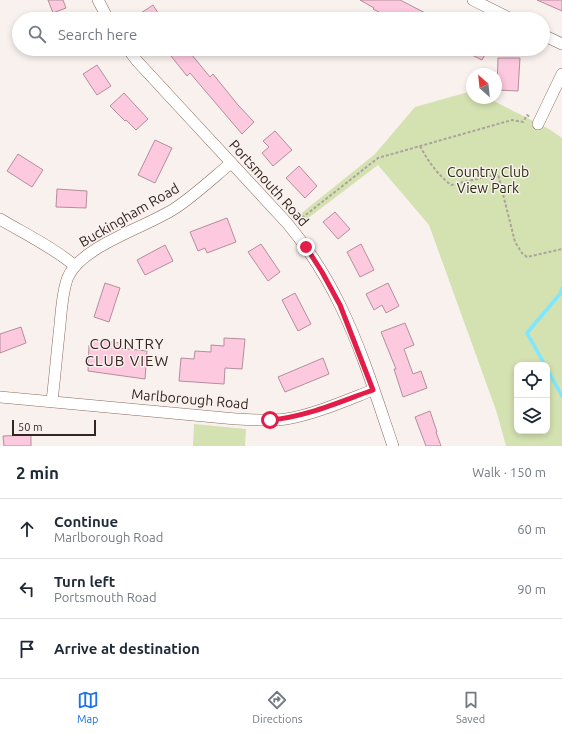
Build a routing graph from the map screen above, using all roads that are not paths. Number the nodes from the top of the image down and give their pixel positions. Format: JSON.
{"nodes":[{"id":1,"x":98,"y":0,"type":"edge"},
{"id":2,"x":473,"y":0,"type":"edge"},
{"id":3,"x":104,"y":12,"type":"edge"},
{"id":4,"x":497,"y":12,"type":"edge"},
{"id":5,"x":550,"y":38,"type":"edge"},
{"id":6,"x":562,"y":44,"type":"edge"},
{"id":7,"x":133,"y":56,"type":"edge"},
{"id":8,"x":562,"y":74,"type":"edge"},
{"id":9,"x":538,"y":124,"type":"road end"},
{"id":10,"x":231,"y":163,"type":"junction"},
{"id":11,"x":0,"y":219,"type":"edge"},
{"id":12,"x":75,"y":266,"type":"junction"},
{"id":13,"x":373,"y":390,"type":"junction"},
{"id":14,"x":0,"y":397,"type":"edge"},
{"id":15,"x":52,"y":401,"type":"junction"},
{"id":16,"x":393,"y":446,"type":"edge"}],
"edges":[{"from":1,"to":3,"type":"street"},
{"from":2,"to":4,"type":"street"},
{"from":5,"to":6,"type":"street"},
{"from":7,"to":10,"type":"street","name":"Portsmouth Road"},
{"from":8,"to":9,"type":"street"},
{"from":10,"to":12,"type":"street","name":"Buckingham Road"},
{"from":10,"to":13,"type":"street","name":"Portsmouth Road"},
{"from":11,"to":12,"type":"street"},
{"from":12,"to":15,"type":"street","name":"Buckingham Road"},
{"from":13,"to":15,"type":"street","name":"Marlborough Road"},
{"from":13,"to":16,"type":"street","name":"Portsmouth Road"},
{"from":14,"to":15,"type":"street","name":"Marlborough Road"}]}
